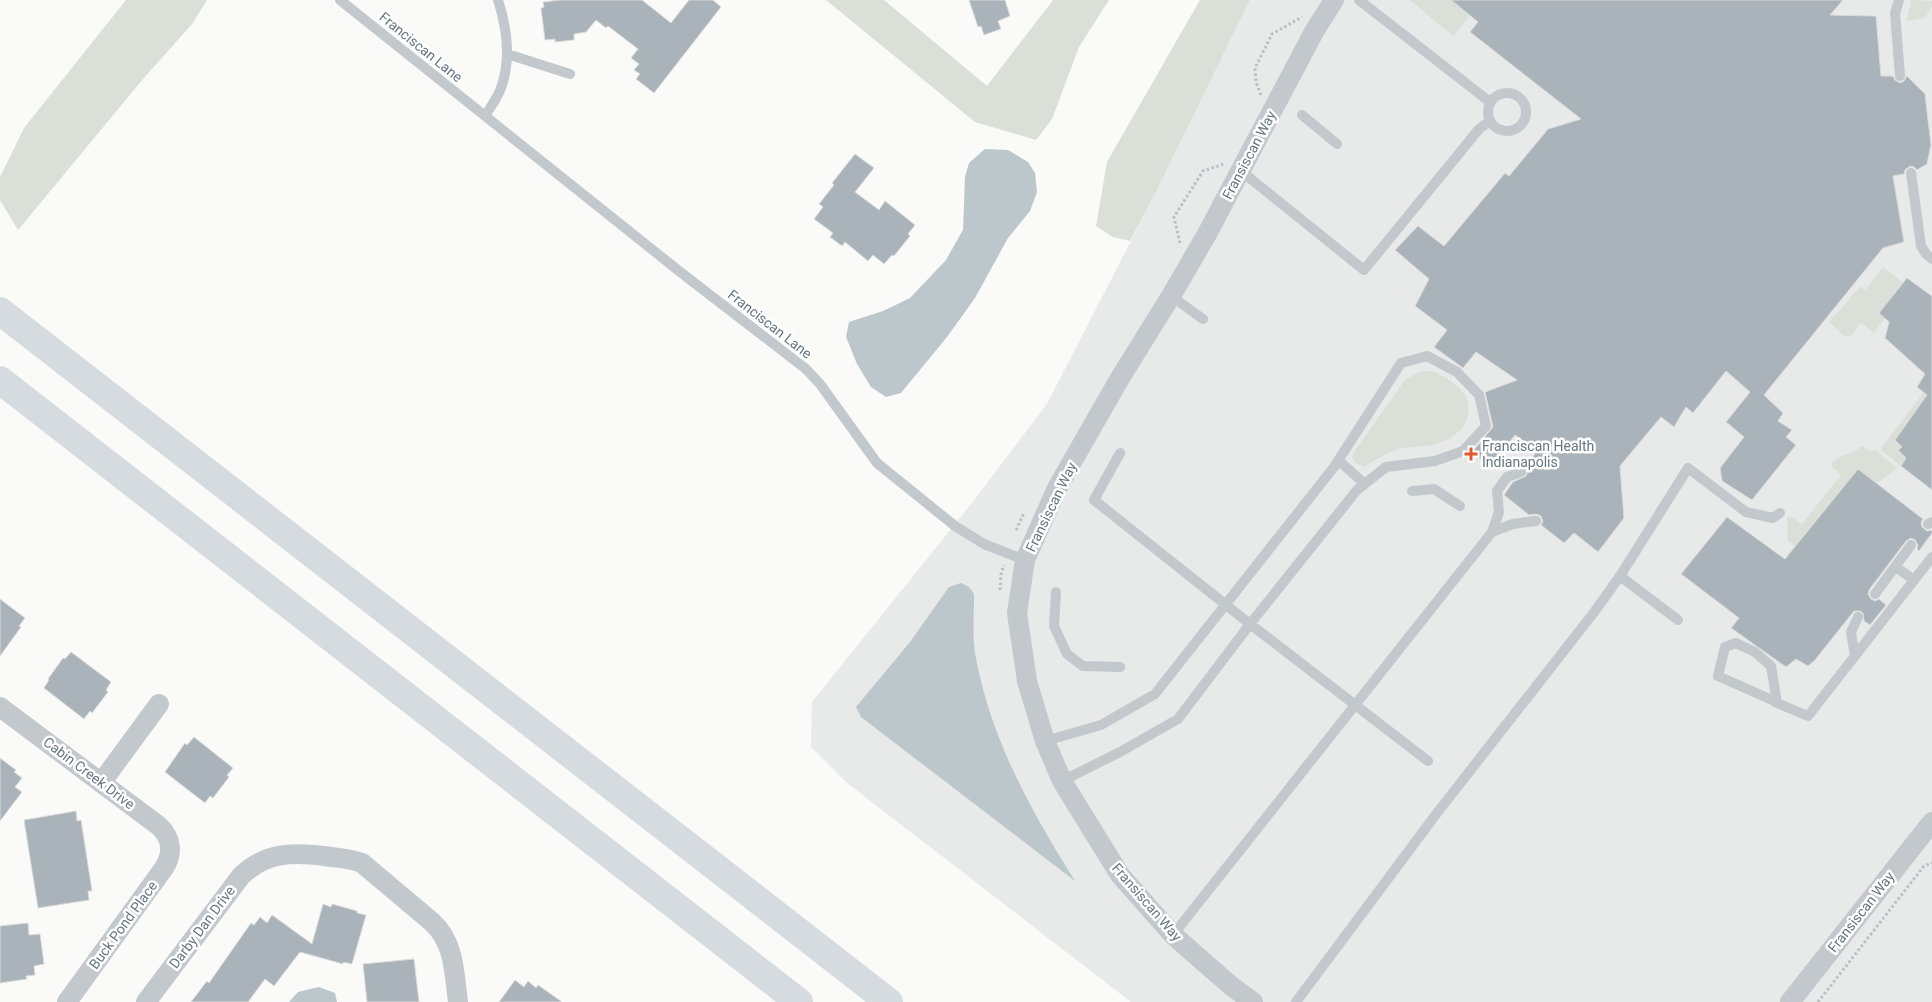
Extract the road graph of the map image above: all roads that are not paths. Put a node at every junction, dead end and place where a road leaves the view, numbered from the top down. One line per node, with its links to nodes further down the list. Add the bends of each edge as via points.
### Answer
1 (340, 0): 11 (lane, Franciscan Lane)
2 (498, 0): 6 (lane)
3 (1334, 0): 14 (street, Fransiscan Way)
4 (1359, 0): 9 (lane)
5 (1899, 0): 8 (lane, via 1895,13)
6 (507, 54): 7 (lane); 11 (lane, via 502,87)
7 (570, 74)
8 (1900, 76)
9 (1490, 102): 12 (lane); 12 (lane, via 1500,94 1513,93 1523,101 1527,113 1522,125 1512,132 1499,130)
10 (1302, 115): 13 (lane)
11 (485, 116): 32 (lane, Franciscan Lane, via 806,369 877,462 954,526 984,544)
12 (1490, 121): 14 (lane, via 1479,129 1364,270)
13 (1337, 144)
14 (1241, 171): 17 (street, Fransiscan Way)
15 (1912, 173): 16 (lane, via 1921,246)
16 (1932, 259)
17 (1171, 296): 19 (lane); 32 (street, Fransiscan Way, via 1057,488)
18 (0, 311): 59 (highway)
19 (1203, 319)
20 (0, 380): 58 (highway)
21 (1120, 453): 38 (lane, via 1094,500)
22 (1338, 460): 24 (lane); 24 (lane, via 1401,363 1427,356 1457,372 1479,395 1486,426 1463,451 1435,461 1386,467); 38 (lane)
23 (1521, 472): 29 (lane, via 1507,477 1497,491 1499,512)
24 (1365, 484): 41 (lane)
25 (1412, 491): 26 (lane, via 1434,489)
26 (1460, 506)
27 (1780, 513): 34 (lane, via 1773,518 1746,512 1688,468)
28 (1536, 521): 29 (lane, via 1513,524)
29 (1492, 532): 46 (lane)
30 (1911, 545): 33 (lane)
31 (1932, 557): 35 (lane)
32 (1025, 560): 48 (street, Fransiscan Way, via 1017,613 1027,681)
33 (1896, 567): 35 (lane); 37 (lane)
34 (1620, 576): 40 (lane); 61 (lane)
35 (1914, 580): 42 (lane)
36 (1056, 592): 43 (lane, via 1054,626 1067,654 1083,666)
37 (1875, 594)
38 (1225, 604): 41 (lane); 48 (lane, via 1154,694 1101,725)
39 (1858, 617): 42 (lane, via 1851,632)
40 (1678, 620)
41 (1250, 624): 46 (lane); 50 (lane, via 1178,719)
42 (1855, 656): 44 (lane, via 1808,716)
43 (1120, 667)
44 (1777, 702): 44 (lane, via 1718,676 1725,647 1736,643 1755,652 1772,666)
45 (159, 704): 51 (street)
46 (1356, 705): 49 (lane); 54 (lane)
47 (0, 707): 51 (street, Cabin Creek Drive)
48 (1045, 741): 50 (street, Fransiscan Way)
49 (1428, 761)
50 (1062, 781): 54 (street, Fransiscan Way, via 1120,875)
51 (101, 783): 53 (street, Cabin Creek Drive, via 159,826)
52 (1932, 822): 62 (street, Fransiscan Way)
53 (170, 845): 55 (street, Buck Pond Place, via 169,861)
54 (1173, 935): 60 (street, Fransiscan Way)
55 (67, 1002)
56 (146, 1002): 57 (street, Darby Dan Drive, via 241,876 266,859 294,853 348,859 362,864 436,926 446,940 452,960)
57 (458, 1002)
58 (799, 1002)
59 (889, 1002)
60 (1253, 1002)
61 (1296, 1002)
62 (1790, 1002)

